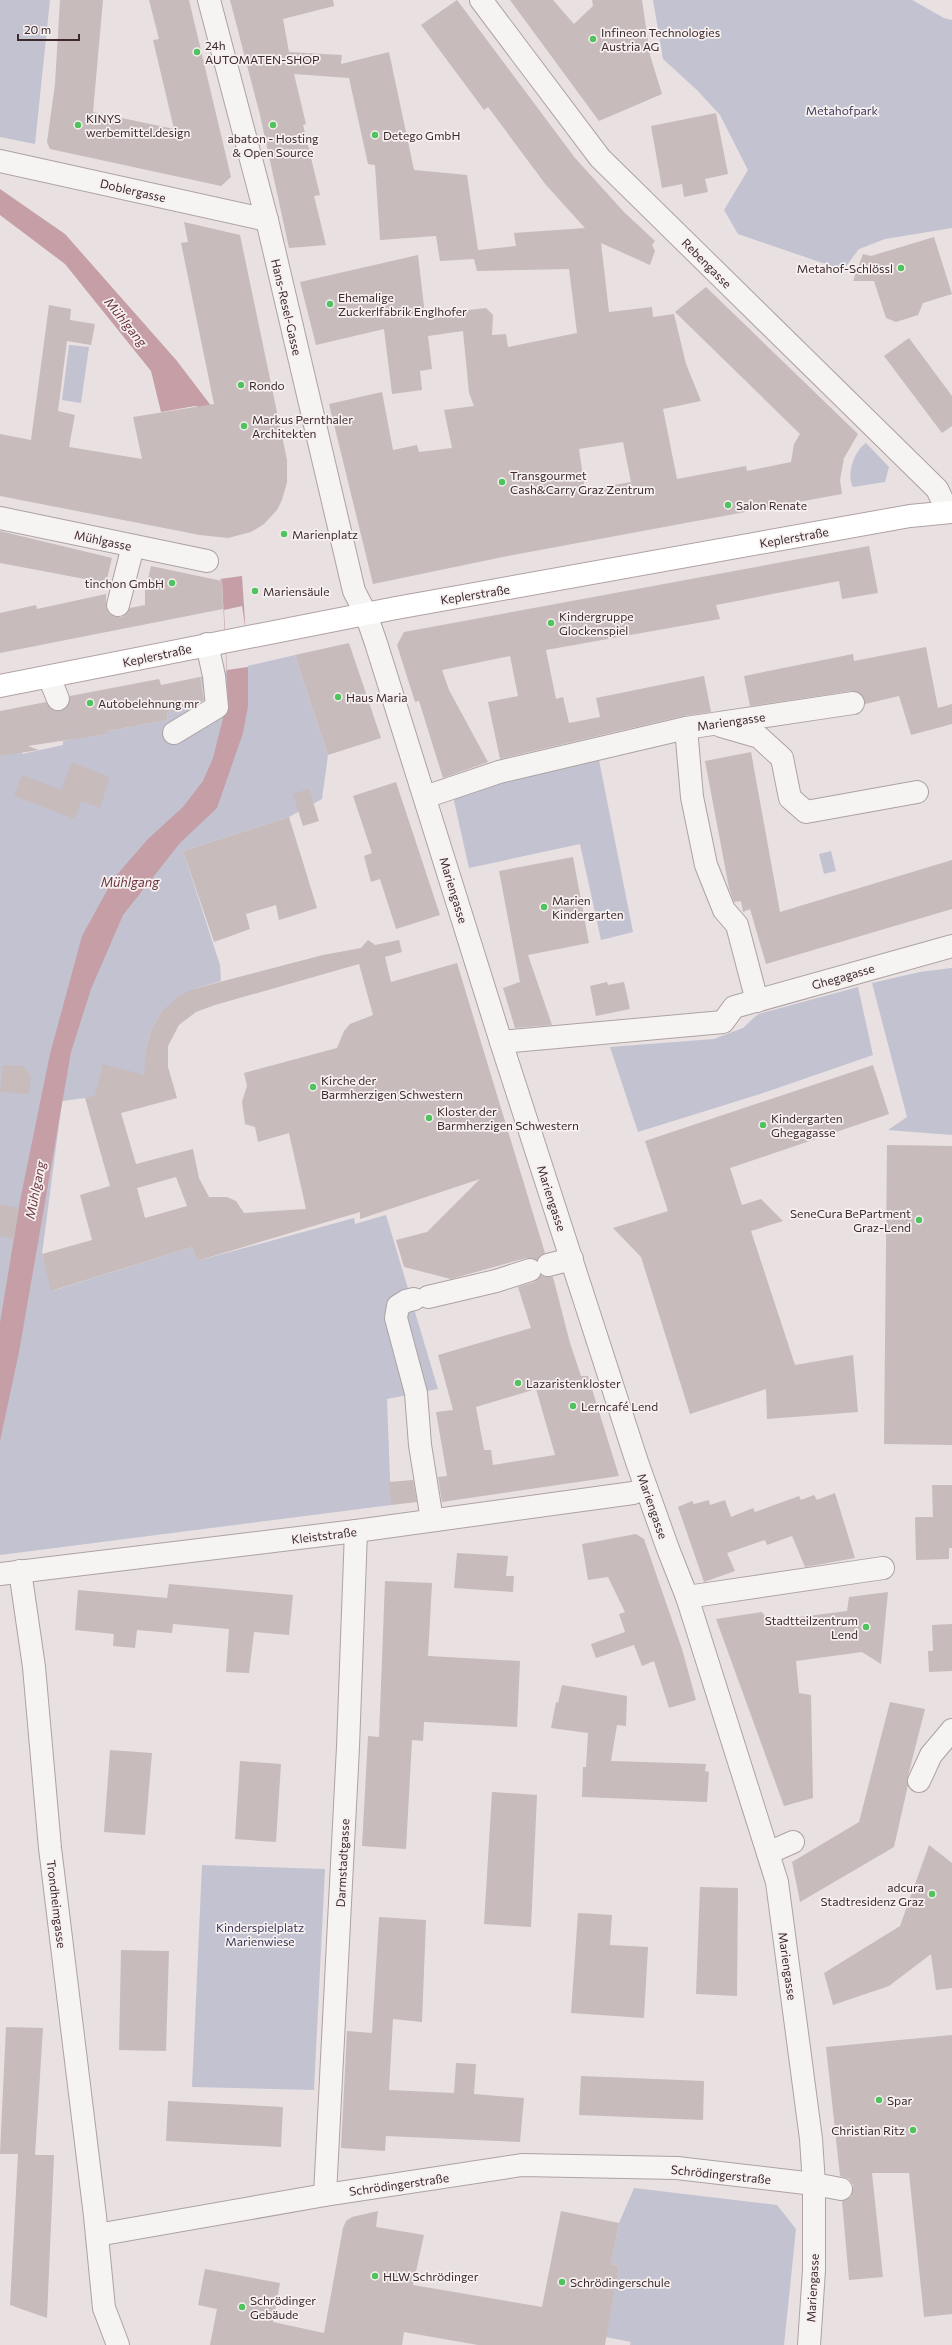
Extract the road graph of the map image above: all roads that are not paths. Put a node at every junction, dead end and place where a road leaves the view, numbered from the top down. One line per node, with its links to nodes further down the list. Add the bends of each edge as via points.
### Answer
1 (209, 0): 4 (street, Hans-Resel-Gasse)
2 (480, 0): 5 (street, Rebengasse, via 600,158 937,489)
3 (0, 161): 4 (street, Doblergasse)
4 (267, 220): 10 (street, Hans-Resel-Gasse, via 354,591)
5 (950, 512): 10 (main road, Keplerstraße, via 910,516)
6 (0, 518): 7 (street, Mühlgasse)
7 (133, 546): 8 (street, Mühlgasse); 9 (street)
8 (207, 561)
9 (118, 605)
10 (366, 614): 11 (main road, Keplerstraße); 20 (street, Mariengasse)
11 (216, 643): 12 (main road, Keplerstraße); 18 (street, via 214,676 217,706)
12 (49, 677): 13 (main road, Keplerstraße); 14 (street)
13 (0, 686)
14 (58, 699)
15 (853, 703): 16 (street, Mariengasse)
16 (713, 722): 17 (street, Mariengasse); 19 (street, via 759,737 782,758 790,798 806,812)
17 (686, 728): 20 (street, Mariengasse, via 499,772); 22 (street, via 692,797 706,865 724,910 737,924)
18 (174, 733)
19 (917, 792)
20 (425, 797): 23 (street, Mariengasse)
21 (952, 946): 22 (street, Ghegagasse)
22 (758, 1001): 23 (street, Ghegagasse, via 734,1007 723,1022)
23 (501, 1042): 24 (street, Mariengasse)
24 (572, 1258): 25 (street, Mariengasse); 26 (street, via 496,1281 406,1301 398,1306 396,1318 416,1393 420,1445)
25 (646, 1488): 26 (street, Kleiststraße, via 633,1493); 30 (street, Mariengasse)
26 (432, 1520): 27 (street, Kleiststraße)
27 (356, 1531): 29 (street, Kleiststraße); 37 (street, Darmstadtgasse, via 348,1747)
28 (883, 1568): 30 (street)
29 (10, 1573): 38 (street, Trondheimgasse, via 34,1667 50,1848)
30 (687, 1597): 34 (street, Mariengasse)
31 (952, 1730): 32 (street, via 931,1755)
32 (919, 1781)
33 (793, 1842): 34 (street)
34 (768, 1853): 35 (street, Mariengasse, via 777,1882 811,2139)
35 (814, 2184): 36 (street, Schrödingerstraße); 37 (street, Schrödingerstraße, via 677,2168 522,2165); 39 (street, Mariengasse)
36 (841, 2189)
37 (325, 2195): 38 (street, Schrödingerstraße)
38 (97, 2235): 40 (street, via 104,2308)
39 (813, 2341)
40 (118, 2345)

